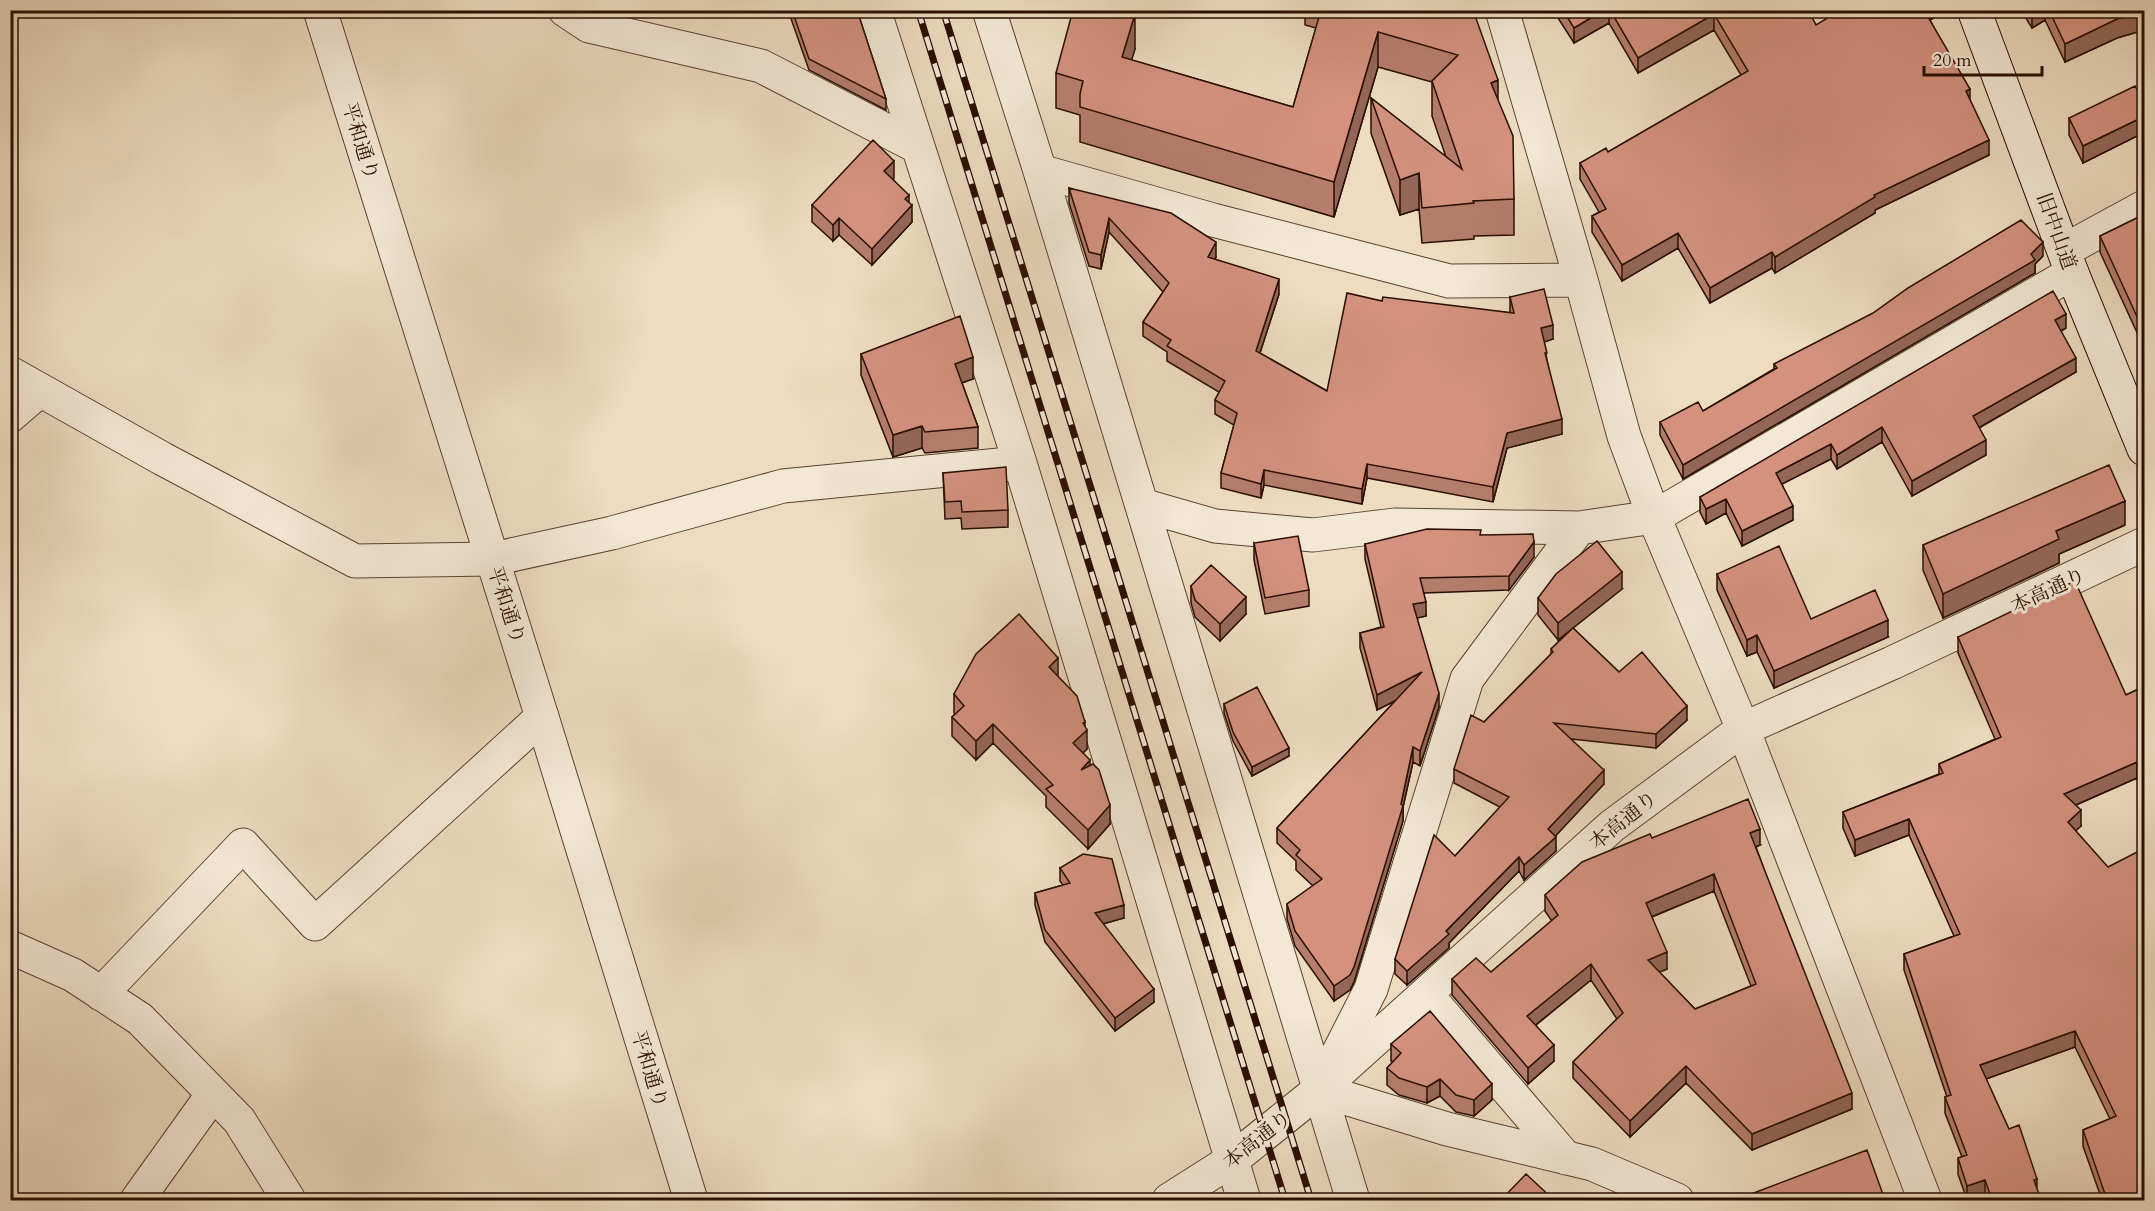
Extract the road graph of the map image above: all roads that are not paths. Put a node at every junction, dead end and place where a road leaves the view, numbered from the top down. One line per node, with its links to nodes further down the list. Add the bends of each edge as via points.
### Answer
1 (320, 10): 21 (street, 平和通り)
2 (565, 10): 7 (street, via 589,26 761,66)
3 (874, 10): 7 (street)
4 (989, 10): 8 (street)
5 (1502, 10): 11 (street)
6 (1974, 10): 10 (street, 旧中山道)
7 (918, 147): 16 (street)
8 (1040, 171): 11 (street, via 1449,281); 17 (street)
9 (2145, 207): 10 (street)
10 (2069, 262): 15 (street, 旧中山道); 18 (street)
11 (1581, 280): 18 (street, via 1624,436)
12 (10, 373): 13 (street)
13 (40, 390): 14 (street); 21 (street, via 355,561)
14 (10, 416)
15 (2145, 449)
16 (1020, 463): 21 (street, via 783,486 612,533); 30 (street)
17 (1142, 505): 19 (street, via 1215,526 1313,535 1395,525); 27 (street)
18 (1654, 518): 19 (street); 23 (street)
19 (1579, 528): 27 (street, via 1467,679 1371,989)
20 (2145, 544): 23 (street, 本高通り)
21 (493, 560): 22 (street, 平和通り)
22 (543, 717): 25 (street, via 315,924 243,845); 33 (street, 平和通り)
23 (1743, 729): 26 (street, 本高通り, via 1612,826); 38 (street)
24 (10, 947): 25 (street, via 73,975)
25 (101, 994): 28 (street, via 140,1019)
26 (1426, 994): 27 (street, 本高通り); 29 (street)
27 (1319, 1090): 29 (street, via 1447,1129); 30 (street, 本高通り); 36 (street)
28 (213, 1094): 31 (street); 32 (street, via 239,1120)
29 (1566, 1158): 37 (street, via 1592,1164)
30 (1232, 1160): 34 (street, 本高通り); 35 (street)
31 (137, 1200)
32 (290, 1200)
33 (691, 1200)
34 (1169, 1200)
35 (1244, 1200)
36 (1353, 1200)
37 (1677, 1200)
38 (1925, 1200)

